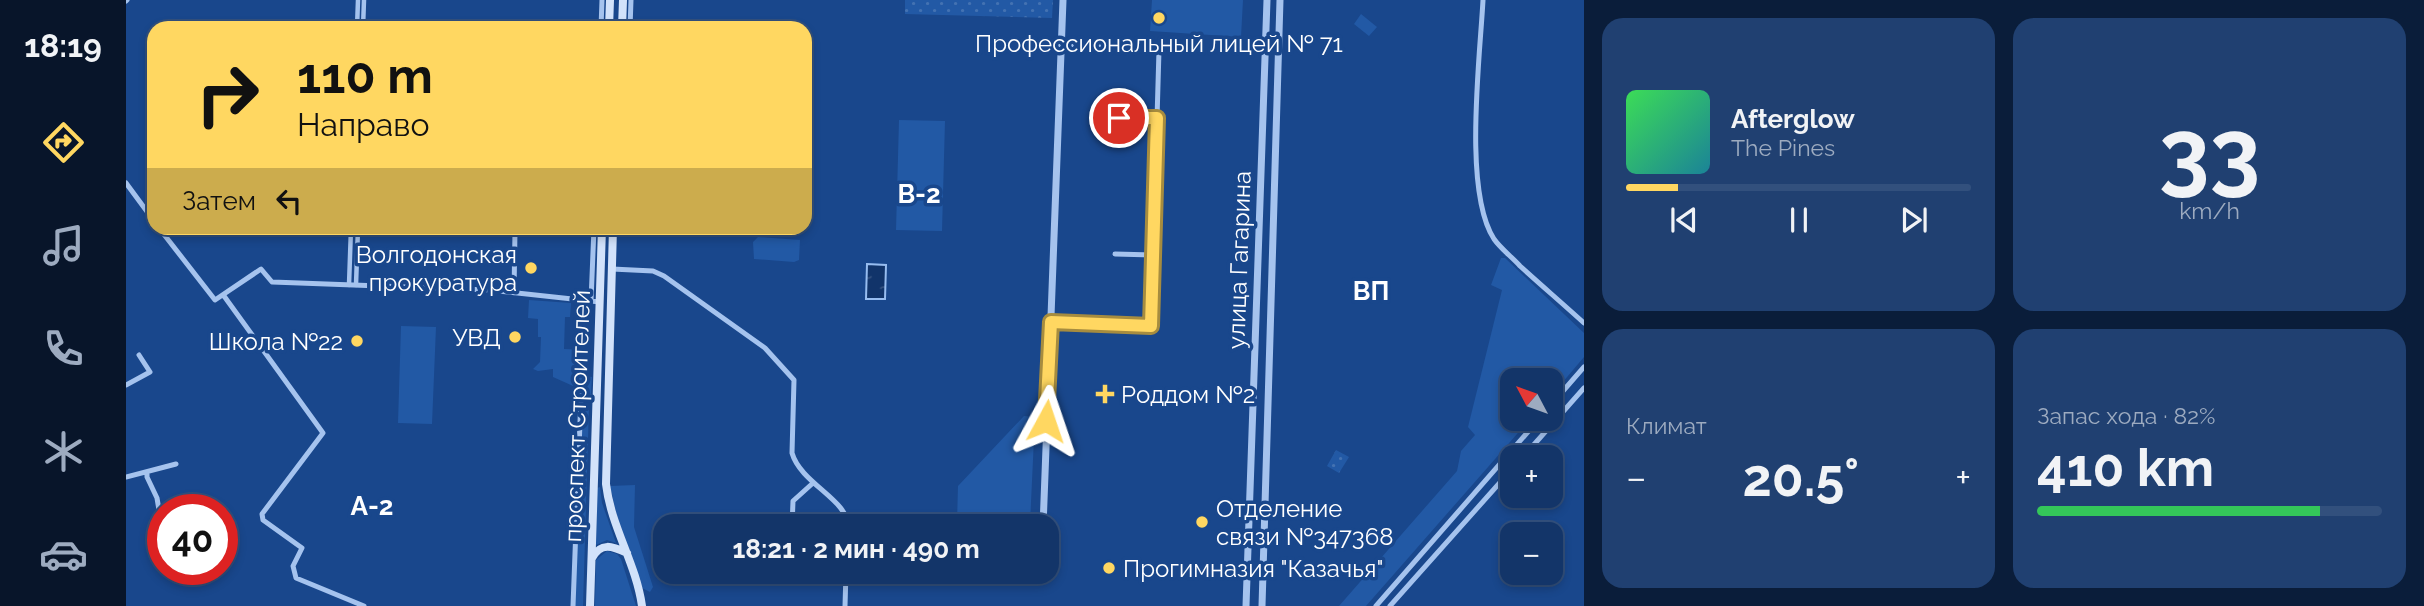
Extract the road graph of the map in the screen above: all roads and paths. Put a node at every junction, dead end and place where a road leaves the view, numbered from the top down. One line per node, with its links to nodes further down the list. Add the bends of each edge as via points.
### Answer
1 (358, 0): 11 (street)
2 (364, 0): 12 (street)
3 (602, 0): 13 (street)
4 (610, 0): 14 (main road)
5 (623, 0): 15 (main road)
6 (631, 0): 16 (street)
7 (1063, 0): 17 (street)
8 (1267, 0): 63 (street, улица Гагарина)
9 (1280, 0): 64 (street, улица Гагарина)
10 (1483, 0): 37 (street, via 1476,132 1482,209 1494,238)
11 (357, 21)
12 (363, 21)
13 (601, 21)
14 (609, 21)
15 (622, 21)
16 (630, 21)
17 (1062, 45): 19 (street, via 1158,50); 36 (street)
18 (1119, 118): 19 (street)
19 (1157, 118): 30 (street)
20 (126, 183): 21 (street)
21 (147, 212)
22 (164, 235): 34 (street, via 215,300)
23 (351, 235): 32 (street)
24 (357, 235): 32 (street)
25 (515, 235): 33 (street)
26 (594, 235): 35 (street)
27 (601, 235): 35 (main road, проспект Строителей)
28 (613, 235): 31 (main road, проспект Строителей)
29 (1115, 254): 30 (street)
30 (1153, 255): 36 (street, via 1151,326)
31 (612, 269): 50 (street, via 664,276 774,356 794,380 792,453 795,464); 55 (main road, проспект Строителей, via 606,484 612,516)
32 (353, 285): 33 (street); 34 (street, via 272,282 261,269)
33 (514, 293): 35 (street)
34 (224, 296): 58 (street, via 323,433 262,514 263,520 302,548 293,566 296,578)
35 (596, 301): 43 (main road, проспект Строителей)
36 (1051, 322): 54 (street)
37 (1584, 323)
38 (139, 355): 40 (street, via 150,372)
39 (1584, 367): 42 (street)
40 (126, 385)
41 (1584, 388): 45 (street)
42 (1563, 391)
43 (597, 398): 56 (main road, проспект Строителей); 59 (street, via 581,396)
44 (1529, 431): 65 (street)
45 (1534, 445)
46 (176, 464): 47 (street)
47 (147, 472): 48 (street); 51 (street)
48 (126, 477)
49 (1500, 482): 66 (street)
50 (813, 483): 52 (street, via 793,501); 53 (street)
51 (155, 494)
52 (792, 514)
53 (845, 514)
54 (1044, 514)
55 (627, 553): 56 (main road, via 606,546 597,549); 61 (main road, проспект Строителей)
56 (591, 559): 60 (main road, проспект Строителей)
57 (846, 584): 62 (street)
58 (363, 606)
59 (573, 606)
60 (590, 606)
61 (642, 606)
62 (845, 606)
63 (1246, 606)
64 (1262, 606)
65 (1376, 606)
66 (1390, 606)

